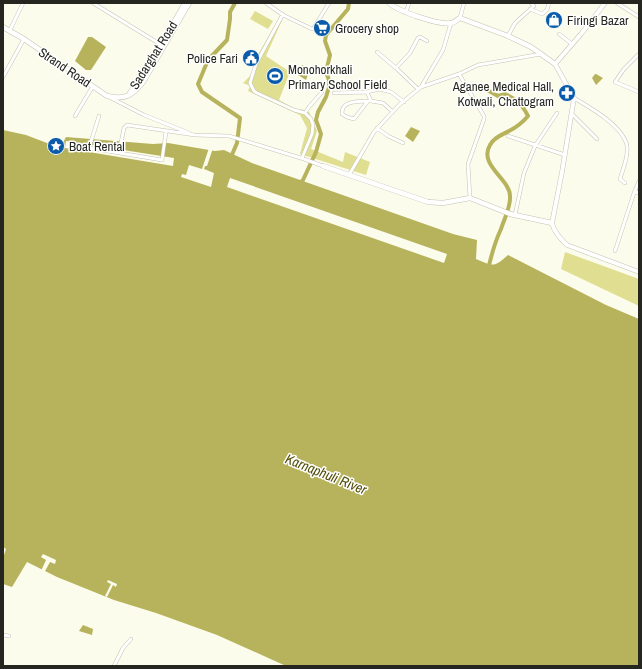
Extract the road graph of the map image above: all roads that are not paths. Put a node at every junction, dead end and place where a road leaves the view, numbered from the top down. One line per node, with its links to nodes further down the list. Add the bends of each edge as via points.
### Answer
1 (24, 3): 21 (street)
2 (93, 3): 27 (street)
3 (185, 3): 27 (main road, Sadarghat Road)
4 (189, 3): 27 (main road, Sadarghat Road)
5 (266, 3): 16 (street)
6 (329, 3): 16 (street, via 312,29)
7 (389, 3): 15 (main road)
8 (409, 3): 15 (street)
9 (464, 3): 18 (street)
10 (531, 3): 14 (street, via 534,5)
11 (548, 3): 14 (street, via 547,10 542,14)
12 (605, 3): 26 (street)
13 (617, 3): 17 (street)
14 (530, 9): 23 (street, via 515,22)
15 (406, 12): 19 (main road)
16 (283, 14): 46 (street, via 256,64 250,83 256,93)
17 (639, 17)
18 (460, 18): 19 (main road); 23 (main road)
19 (451, 23): 36 (street, via 443,50)
20 (3, 27): 21 (main road, Strand Road)
21 (10, 30): 24 (main road, Strand Road)
22 (559, 34): 26 (street)
23 (508, 36): 29 (main road)
24 (24, 39): 34 (street); 35 (main road, Strand Road)
25 (427, 41): 32 (street, via 418,38 410,53)
26 (572, 44): 31 (street)
27 (162, 45): 41 (main road, Sadarghat Road, via 137,90 118,98)
28 (377, 52): 32 (street)
29 (541, 54): 31 (main road); 33 (street, via 478,65)
30 (639, 54): 39 (street, via 624,69 616,82)
31 (555, 64): 42 (street)
32 (396, 68): 36 (street)
33 (460, 74): 36 (street); 67 (street, via 484,116 468,164)
34 (3, 77)
35 (93, 86): 41 (main road, Strand Road); 49 (street)
36 (420, 88): 44 (street)
37 (322, 92): 46 (street)
38 (368, 92): 40 (street); 43 (street); 44 (street, via 379,89 391,92)
39 (639, 92)
40 (334, 93)
41 (108, 96): 53 (street, via 144,115)
42 (574, 98): 48 (street); 64 (street, via 617,129 627,143 626,160 620,179)
43 (370, 101): 43 (street, via 348,103 342,114 354,119); 45 (street, via 383,103)
44 (404, 102): 45 (street)
45 (392, 112): 51 (street)
46 (305, 113): 60 (street, via 313,125)
47 (557, 113): 57 (street)
48 (572, 114): 55 (street); 59 (street)
49 (75, 116)
50 (99, 116): 58 (street, via 89,148)
51 (377, 128): 56 (street); 62 (street)
52 (166, 132): 53 (street); 58 (street, via 127,125 124,128); 58 (street, via 162,160)
53 (195, 135): 60 (street, via 229,136)
54 (508, 136): 57 (street)
55 (597, 139)
56 (402, 143)
57 (535, 146): 59 (street); 68 (street, via 524,173)
58 (119, 153)
59 (565, 155): 69 (street)
60 (303, 158): 61 (street)
61 (323, 166): 62 (main road)
62 (349, 175): 67 (main road, via 428,202 443,203)
63 (639, 181): 66 (street)
64 (626, 183)
65 (639, 192): 66 (street)
66 (634, 193): 70 (street)
67 (470, 198): 68 (main road)
68 (513, 215): 69 (main road)
69 (552, 222): 71 (street, via 553,228 567,245)
70 (615, 251)
71 (639, 272)
72 (3, 635): 73 (street)
73 (9, 636)
74 (131, 640): 75 (street, via 123,648)
75 (114, 666)

